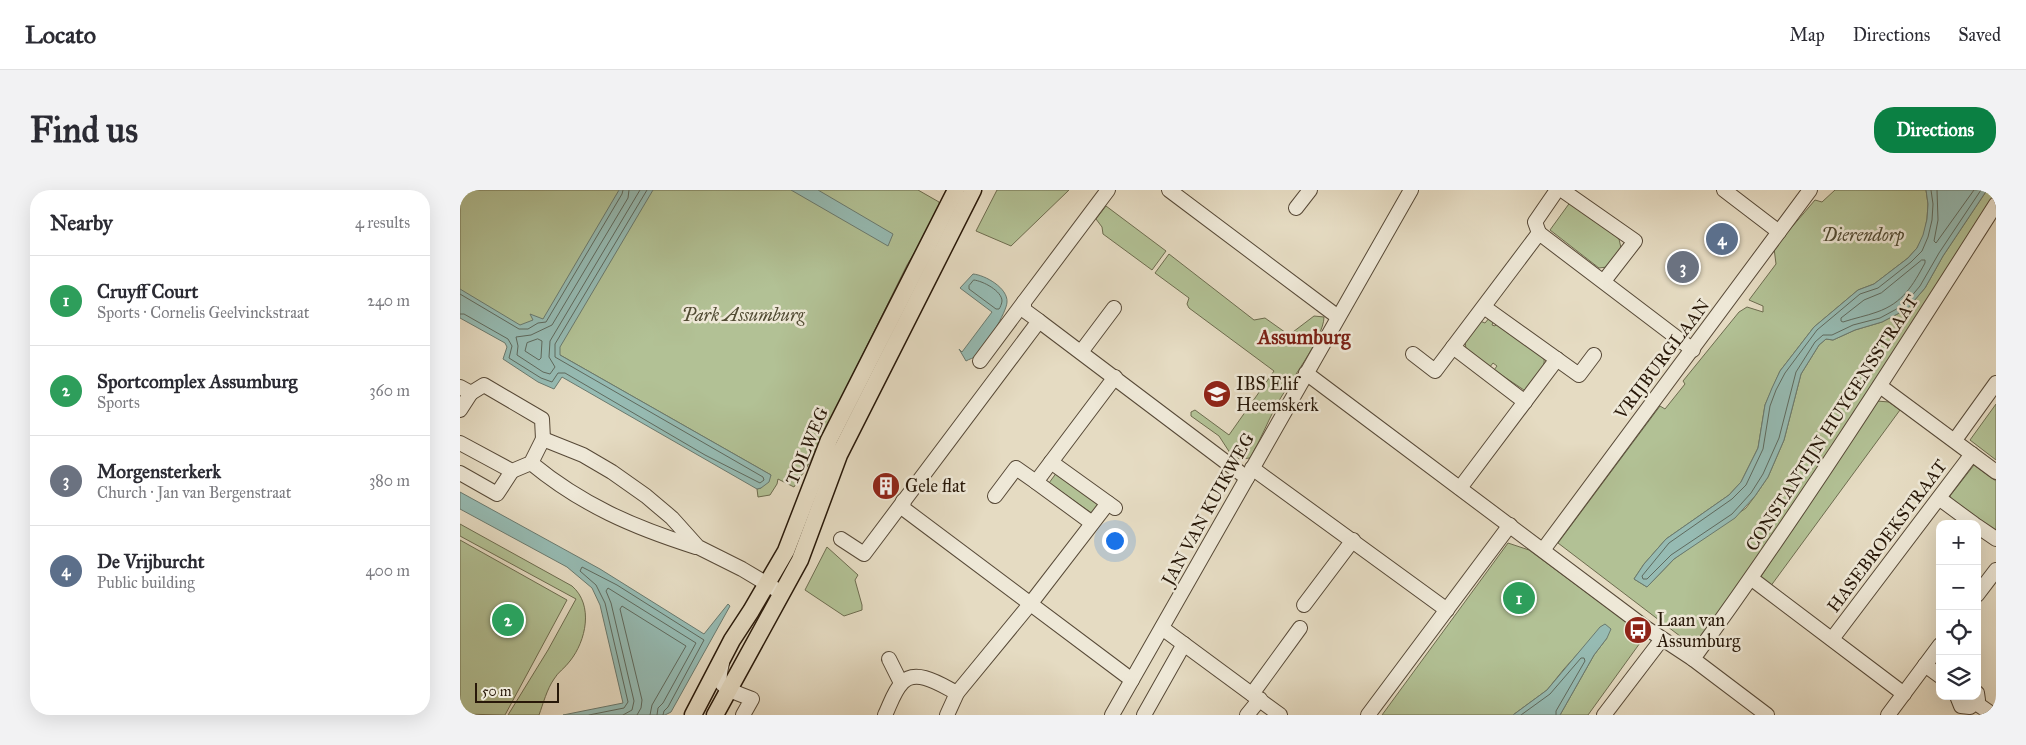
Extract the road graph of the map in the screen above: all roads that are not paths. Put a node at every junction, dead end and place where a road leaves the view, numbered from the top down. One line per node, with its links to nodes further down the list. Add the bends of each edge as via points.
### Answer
1 (956, 190): 61 (main road, TOLWEG, via 829,440 789,544)
2 (973, 190): 63 (main road, TOLWEG, via 839,455 803,552)
3 (1108, 190): 16 (street)
4 (1169, 190): 19 (street)
5 (1310, 190): 12 (street)
6 (1411, 190): 19 (street, JAN VAN KUIKWEG)
7 (1557, 190): 14 (street, via 1535,222)
8 (1562, 190): 15 (street, via 1635,241)
9 (1724, 190): 13 (street)
10 (1810, 190): 13 (street, VRIJBURGLAAN)
11 (1996, 204): 31 (street, CONSTANTIJN HUYGENSSTRAAT)
12 (1296, 208)
13 (1779, 232): 22 (street, VRIJBURGLAAN)
14 (1539, 233): 15 (street); 17 (street)
15 (1604, 281): 22 (street)
16 (1024, 302): 20 (street, via 1024,310); 27 (street)
17 (1484, 307): 21 (street); 26 (street)
18 (1114, 308): 23 (street)
19 (1338, 317): 28 (street, JAN VAN KUIKWEG)
20 (1039, 321): 23 (street); 49 (street)
21 (1454, 347): 24 (street, via 1435,371); 33 (street)
22 (1692, 350): 58 (street, VRIJBURGLAAN)
23 (1081, 352): 29 (street)
24 (1413, 354)
25 (1594, 355): 26 (street, via 1579,375)
26 (1557, 359): 33 (street)
27 (980, 361)
28 (1306, 373): 44 (street, JAN VAN KUIKWEG); 46 (street)
29 (1115, 377): 39 (street); 44 (street)
30 (1996, 383): 36 (street)
31 (1880, 386): 36 (street); 60 (street, CONSTANTIJN HUYGENSSTRAAT)
32 (465, 390): 34 (street); 35 (street, via 484,385 542,419)
33 (1525, 402): 46 (street)
34 (460, 410)
35 (543, 439): 40 (street); 57 (street, via 612,472 672,518)
36 (1955, 440): 38 (street)
37 (460, 443): 41 (street)
38 (1972, 454): 42 (street); 48 (street, HASEBROEKSTRAAT)
39 (1051, 462): 45 (street); 51 (street, via 1112,505)
40 (530, 463): 41 (street); 57 (street, via 584,501 624,521)
41 (512, 471): 43 (street, via 497,494)
42 (1996, 472)
43 (460, 473)
44 (1250, 473): 56 (street); 67 (street, JAN VAN KUIKWEG)
45 (1036, 482): 47 (street, via 1016,468); 51 (street)
46 (1460, 488): 52 (street)
47 (995, 496)
48 (1940, 498): 50 (street); 70 (street, HASEBROEKSTRAAT)
49 (903, 501): 54 (street, via 864,554); 64 (street, via 904,509)
50 (1969, 520)
51 (1092, 523): 64 (street)
52 (1510, 525): 58 (street); 66 (street)
53 (1981, 528): 55 (street)
54 (841, 539)
55 (1996, 539)
56 (1353, 540): 65 (street); 66 (street)
57 (698, 547): 61 (street)
58 (1543, 550): 69 (street)
59 (1996, 570): 62 (street)
60 (1752, 579): 70 (street); 75 (street, CONSTANTIJN HUYGENSSTRAAT)
61 (767, 584): 63 (street); 73 (main road, TOLWEG)
62 (1981, 590)
63 (782, 593): 80 (main road, TOLWEG)
64 (1032, 603): 78 (street); 81 (street)
65 (1304, 605)
66 (1447, 610): 97 (street)
67 (1162, 628): 71 (street); 78 (street, JAN VAN KUIKWEG)
68 (1300, 628): 86 (street)
69 (1662, 639): 75 (street); 87 (street)
70 (1832, 639): 82 (street)
71 (1184, 644): 86 (street); 94 (street)
72 (1936, 650): 76 (street)
73 (723, 655): 80 (street, via 720,680); 88 (main road, TOLWEG)
74 (889, 659): 79 (street)
75 (1693, 659): 98 (street)
76 (1925, 665): 77 (street); 82 (street)
77 (1936, 673)
78 (1132, 680): 93 (street, JAN VAN KUIKWEG)
79 (901, 683): 81 (street, via 908,679 927,678); 91 (street)
80 (729, 688): 89 (main road, TOLWEG); 90 (street, via 752,699)
81 (957, 693): 92 (street)
82 (1904, 694): 99 (street)
83 (1958, 700): 84 (street, via 1970,708)
84 (1976, 700)
85 (1979, 700): 100 (street)
86 (1259, 703): 95 (street); 96 (street)
87 (1605, 714)
88 (693, 715)
89 (715, 715)
90 (744, 715)
91 (885, 715)
92 (946, 715)
93 (1112, 715)
94 (1144, 715)
95 (1247, 715)
96 (1280, 715)
97 (1368, 715)
98 (1767, 715)
99 (1888, 715)
100 (1993, 715)

